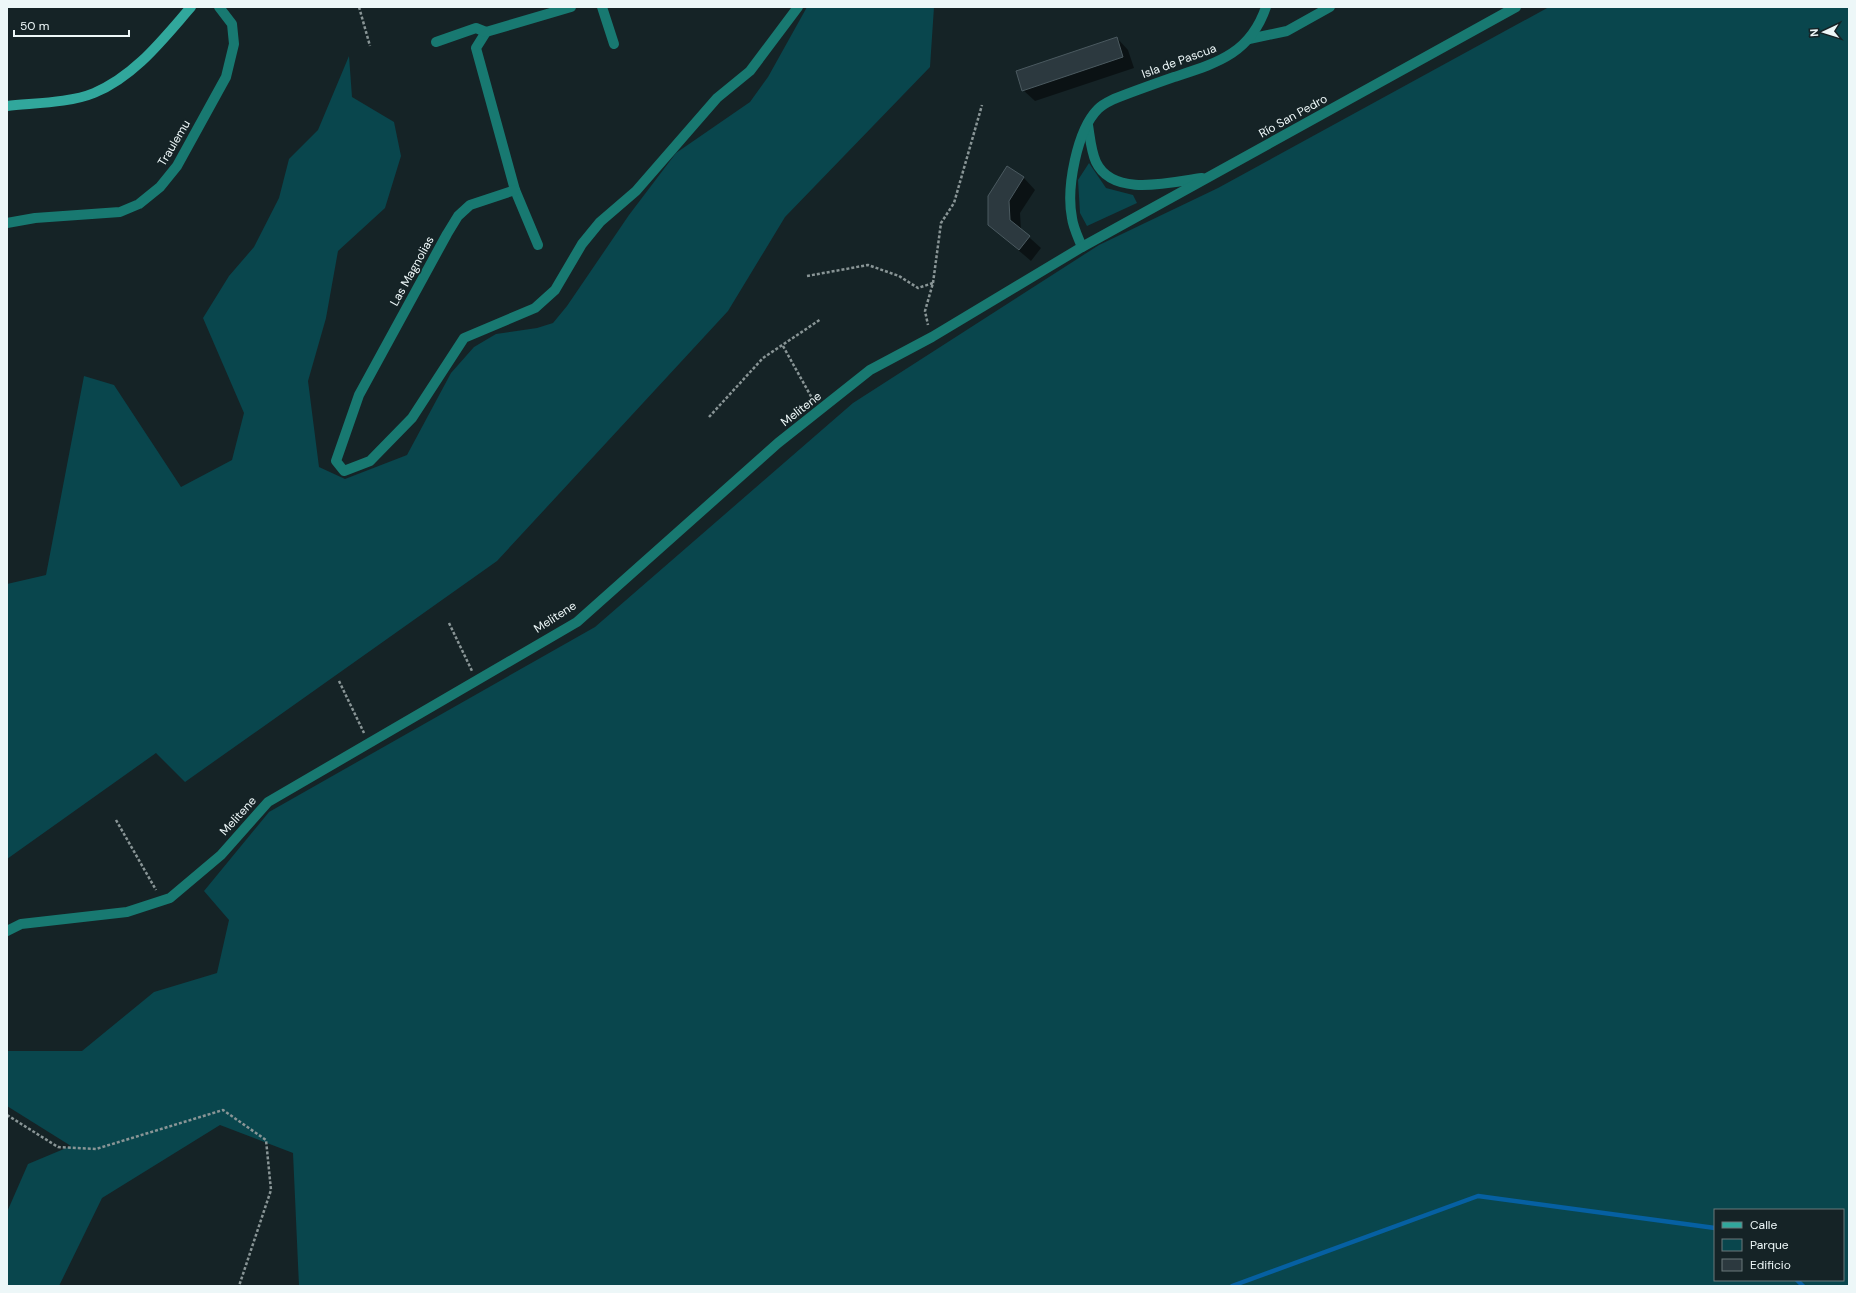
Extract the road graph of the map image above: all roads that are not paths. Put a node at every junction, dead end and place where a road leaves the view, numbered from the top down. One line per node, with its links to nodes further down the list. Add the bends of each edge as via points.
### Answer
1 (191, 7): 13 (street, via 146,57 116,82 93,94)
2 (219, 7): 17 (street, Traulemu, via 232,24 234,44 226,77 178,166 160,187 139,204 120,212 35,218)
3 (571, 7): 9 (street)
4 (602, 7): 12 (street)
5 (798, 7): 16 (street, Las Magnolias, via 750,71 717,98 636,191 600,222 582,244 555,290 535,308 464,338 412,418 370,461 344,471 336,461 359,394 458,216 470,205)
6 (1266, 7): 10 (street, Isla de Pascua, via 1260,23)
7 (1330, 7): 10 (street, via 1287,31)
8 (1516, 7): 15 (street, Río San Pedro)
9 (486, 32): 11 (street, via 476,28); 16 (street, via 476,48)
10 (1249, 39): 14 (street, Isla de Pascua, via 1222,60 1106,103 1092,116)
11 (436, 42)
12 (614, 44)
13 (7, 106)
14 (1088, 126): 15 (street, via 1096,162 1108,177 1122,183 1143,185); 19 (street, Isla de Pascua, via 1078,146 1069,191 1072,218)
15 (1207, 178): 19 (street, Río San Pedro)
16 (515, 190): 18 (street)
17 (7, 223)
18 (538, 245)
19 (1082, 247): 20 (street, Melitene, via 932,337 870,370 778,443 577,622 268,802 221,854 170,898 127,912 21,924)
20 (7, 931)

